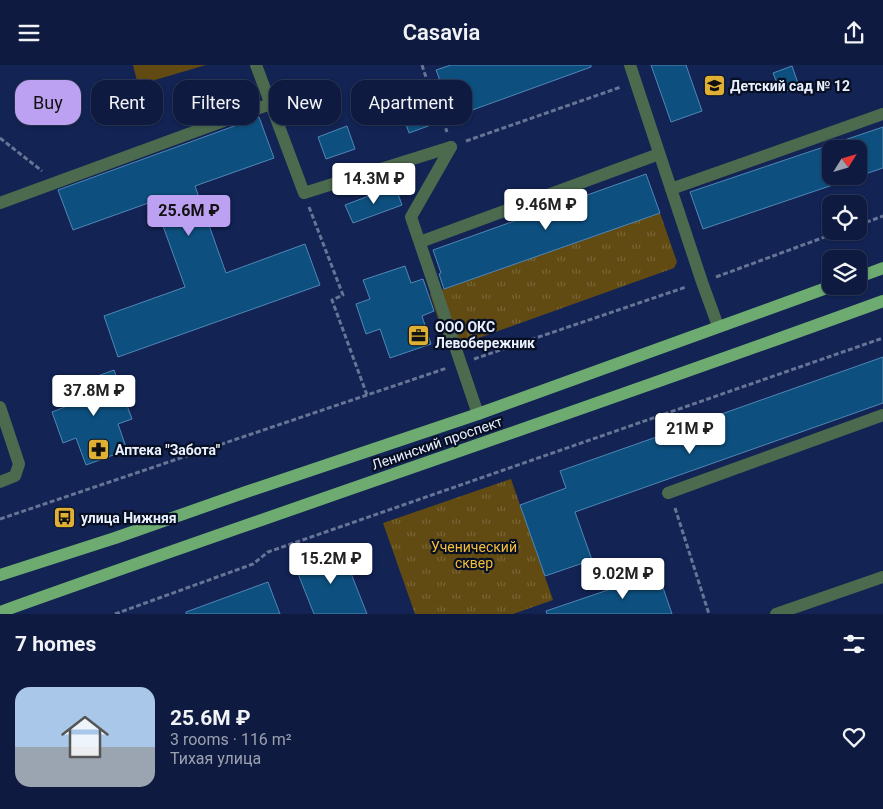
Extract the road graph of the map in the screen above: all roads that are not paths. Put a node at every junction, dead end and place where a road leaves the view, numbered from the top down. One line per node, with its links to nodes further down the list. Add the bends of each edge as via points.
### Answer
1 (256, 65): 3 (street)
2 (630, 65): 7 (street)
3 (269, 101)
4 (269, 104): 9 (street)
5 (883, 114): 8 (street)
6 (278, 125): 10 (street, via 304,193 451,147 412,217)
7 (659, 154): 8 (street); 10 (street)
8 (671, 189): 15 (street)
9 (0, 203)
10 (420, 242): 17 (street)
11 (883, 268): 12 (main road)
12 (867, 274)
13 (822, 290): 15 (main road, Ленинский проспект)
14 (883, 301): 23 (main road, Ленинский проспект)
15 (718, 327): 17 (main road, Ленинский проспект)
16 (0, 407): 19 (street, via 19,464 15,476)
17 (478, 414): 21 (main road, Ленинский проспект)
18 (883, 415): 20 (street)
19 (0, 482)
20 (668, 493)
21 (0, 575)
22 (883, 577): 24 (street)
23 (0, 612)
24 (776, 614)

